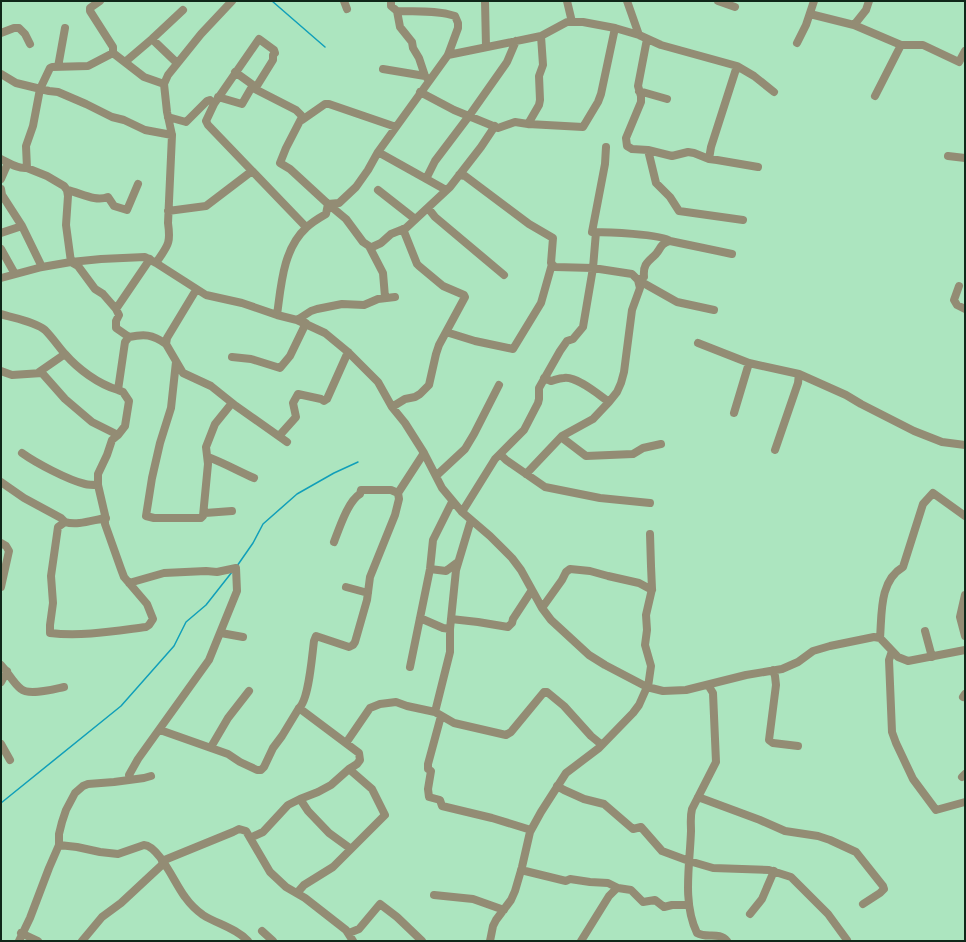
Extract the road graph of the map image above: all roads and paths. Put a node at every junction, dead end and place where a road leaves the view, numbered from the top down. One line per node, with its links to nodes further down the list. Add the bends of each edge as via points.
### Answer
1 (100, 1): 30 (street, via 93,5 90,11 113,47)
2 (232, 1): 34 (street)
3 (344, 1): 12 (street)
4 (391, 1): 14 (street, via 391,6)
5 (485, 1): 28 (street)
6 (567, 1): 16 (street)
7 (627, 1): 22 (street)
8 (718, 1): 11 (street)
9 (814, 1): 15 (street)
10 (869, 1): 17 (street, via 866,10)
11 (735, 7)
12 (346, 9)
13 (183, 10): 23 (street)
14 (396, 11): 32 (street, via 455,16 458,28); 41 (street, via 400,27 412,42)
15 (810, 14): 17 (street); 25 (street)
16 (572, 22): 19 (street); 21 (street)
17 (854, 25): 27 (street)
18 (65, 28): 37 (street)
19 (615, 28): 22 (street); 54 (street, via 601,94 586,124 583,127)
20 (1, 33): 26 (street, via 19,28 23,30)
21 (541, 36): 24 (street); 54 (street, via 543,65 539,76 540,100)
22 (643, 37): 36 (street, via 661,45); 45 (street)
23 (152, 39): 31 (street); 34 (street)
24 (516, 41): 28 (street); 51 (street, via 507,62)
25 (797, 43)
26 (30, 44)
27 (901, 45): 35 (street, via 923,45); 48 (street)
28 (486, 47): 32 (street)
29 (965, 51): 35 (street)
30 (113, 53): 31 (street); 33 (street); 37 (street, via 88,66)
31 (135, 53): 33 (street)
32 (448, 55): 41 (street)
33 (125, 62): 42 (street, via 144,77)
34 (177, 63): 42 (street)
35 (962, 64)
36 (737, 66): 47 (street); 63 (street)
37 (58, 67): 44 (street, via 50,68)
38 (383, 69): 41 (street)
39 (235, 72): 43 (street); 43 (street, via 260,39 274,50 273,60); 50 (street)
40 (1, 74): 44 (street, via 16,83)
41 (427, 78): 46 (street)
42 (164, 84): 52 (street)
43 (254, 87): 50 (street, via 242,104); 53 (street, via 302,114)
44 (40, 89): 57 (street, via 58,92 112,118 124,120 145,130); 66 (street, via 33,126 26,146)
45 (639, 91): 49 (street); 59 (street, via 640,102 626,144 632,149)
46 (420, 92): 51 (street); 56 (street)
47 (774, 92)
48 (875, 96)
49 (667, 99)
50 (216, 100): 52 (street, via 207,100 186,122); 67 (street, via 206,121 208,125)
51 (469, 116): 55 (street); 70 (street, via 435,161)
52 (168, 117): 57 (street)
53 (302, 120): 56 (street, via 328,104); 76 (street, via 280,163)
54 (528, 124): 55 (street, via 515,122 498,128)
55 (495, 126): 68 (street)
56 (396, 127): 60 (street)
57 (172, 135): 78 (street)
58 (606, 147): 84 (street, via 592,232)
59 (648, 150): 63 (street, via 672,156 688,152); 80 (street, via 656,183 670,197 678,211)
60 (378, 152): 70 (street); 76 (street, via 356,187 339,202)
61 (948, 156): 62 (street)
62 (965, 158)
63 (709, 159): 65 (street)
64 (5, 161): 66 (street); 69 (street)
65 (758, 167)
66 (27, 168): 73 (street, via 64,186)
67 (252, 171): 78 (street, via 206,206); 82 (street)
68 (459, 175): 75 (street); 92 (street, via 465,176 529,224 553,238)
69 (1, 179)
70 (426, 179): 75 (street)
71 (138, 184): 73 (street, via 127,210 114,206 108,197 98,200)
72 (1, 189): 81 (street, via 2,195)
73 (67, 190): 91 (street, via 66,225)
74 (378, 190): 79 (street)
75 (446, 190): 77 (street)
76 (328, 204): 82 (street, via 326,214); 87 (street, via 346,219)
77 (428, 208): 79 (street); 96 (street, via 435,217)
78 (168, 211): 90 (street, via 169,244)
79 (415, 219): 83 (street)
80 (743, 220)
81 (22, 226): 85 (street); 93 (street)
82 (306, 227): 107 (street, via 292,247 285,266)
83 (403, 229): 87 (street, via 390,234 381,243); 110 (street, via 417,264 443,286 465,297)
84 (596, 232): 86 (street, via 653,236); 94 (street)
85 (1, 233)
86 (670, 241): 89 (street); 98 (street, via 661,245 654,256 649,258 644,267 644,278)
87 (370, 248): 101 (street, via 383,273)
88 (1, 249): 95 (street)
89 (732, 254)
90 (153, 261): 91 (street, via 141,257); 100 (street); 103 (street)
91 (71, 262): 93 (street); 103 (street, via 78,266 95,289)
92 (552, 264): 94 (street, via 558,268); 110 (street, via 540,303 513,349)
93 (42, 267): 95 (street)
94 (593, 268): 98 (street, via 632,274); 122 (street, via 583,327 573,339 567,341)
95 (15, 274): 97 (street)
96 (504, 275)
97 (1, 278)
98 (638, 280): 105 (street, via 677,302); 125 (street, via 640,288 632,310 624,372 617,392)
99 (959, 286): 104 (street, via 954,300)
100 (196, 290): 107 (street); 113 (street, via 167,338)
101 (385, 297): 102 (street); 108 (street, via 364,305 342,304 311,310)
102 (395, 297)
103 (116, 309): 111 (street, via 119,315 116,328)
104 (965, 309)
105 (714, 310)
106 (1, 314): 115 (street, via 44,329)
107 (276, 315): 108 (street)
108 (297, 320): 109 (street)
109 (306, 323): 114 (street, via 325,333); 116 (street, via 290,356 280,368 251,359)
110 (446, 332): 127 (street, via 436,354 429,385 415,397 405,399)
111 (129, 337): 113 (street, via 143,334); 124 (street, via 125,342)
112 (698, 343): 118 (street)
113 (166, 344): 117 (street)
114 (348, 352): 127 (street, via 378,382); 130 (street, via 327,399 324,402 298,394 293,403 296,417)
115 (65, 354): 120 (street); 124 (street, via 79,368 107,387)
116 (232, 357)
117 (176, 362): 126 (street, via 183,373 211,386); 150 (street, via 171,408 160,443 146,516 201,518)
118 (749, 363): 121 (street); 128 (street)
119 (1, 371): 120 (street, via 12,375)
120 (39, 372): 129 (street, via 65,400 92,422)
121 (799, 374): 134 (street, via 846,395 914,431 942,442); 135 (street)
122 (544, 378): 125 (street, via 551,381 566,378 585,384); 138 (street, via 539,388 540,399 524,430)
123 (499, 385): 141 (street, via 465,449)
124 (118, 390): 129 (street, via 123,392 129,401 126,422)
125 (609, 402): 131 (street, via 593,419)
126 (232, 403): 130 (street); 139 (street, via 215,424 206,447)
127 (392, 407): 137 (street)
128 (734, 413)
129 (118, 435): 144 (street, via 112,440 108,455 100,467)
130 (279, 436): 132 (street)
131 (562, 436): 133 (street, via 586,456 633,454 643,448); 140 (street)
132 (287, 442)
133 (661, 444)
134 (965, 445)
135 (775, 450)
136 (22, 453): 144 (street, via 70,478 85,484)
137 (424, 453): 141 (street); 145 (street)
138 (500, 454): 140 (street); 149 (street, via 494,459)
139 (208, 457): 142 (street); 150 (street)
140 (526, 474): 147 (street, via 544,487 600,498)
141 (436, 476): 146 (street)
142 (254, 478)
143 (1, 482): 154 (street)
144 (98, 485): 152 (street)
145 (398, 493): 156 (street, via 391,490 361,490 355,497); 165 (street, via 394,519 372,573)
146 (452, 502): 149 (street); 159 (street, via 433,540)
147 (650, 503)
148 (232, 512): 150 (street)
149 (462, 512): 153 (street)
150 (205, 513)
151 (965, 516): 175 (street, via 933,492 923,504 903,567 897,571 885,590)
152 (106, 518): 154 (street, via 73,525); 160 (street, via 105,524 124,577)
153 (471, 520): 158 (street); 163 (street, via 512,558)
154 (64, 522): 160 (street, via 58,526 51,576 53,603 50,633 75,634 146,627 153,619 151,612)
155 (650, 534): 164 (street)
156 (334, 542)
157 (1, 543): 162 (street, via 9,551)
158 (458, 562): 159 (street, via 446,571); 169 (street)
159 (430, 569): 168 (street)
160 (129, 583): 172 (street, via 164,573 217,572 236,568 238,591)
161 (346, 587): 165 (street)
162 (1, 588)
163 (532, 590): 167 (street); 169 (street, via 508,626)
164 (652, 590): 167 (street, via 639,582 570,569); 186 (street, via 646,615 645,646 651,666)
165 (368, 593): 188 (street, via 353,646 349,647 316,636 303,705)
166 (965, 595): 173 (street, via 960,617)
167 (542, 608): 186 (street, via 551,620 589,655)
168 (420, 618): 170 (street); 180 (street)
169 (451, 619): 170 (street)
170 (450, 629): 189 (street, via 450,652)
171 (925, 631): 178 (street)
172 (221, 633): 174 (street); 190 (street, via 209,660)
173 (965, 636)
174 (243, 637)
175 (880, 638): 177 (street); 181 (street, via 874,637 813,651 798,662)
176 (965, 650): 178 (street)
177 (892, 651): 178 (street, via 908,661); 203 (street, via 889,660 892,732 913,779 936,810)
178 (932, 657)
179 (1, 665): 182 (street)
180 (410, 666)
181 (773, 670): 184 (street); 194 (street, via 776,685 770,740 773,743)
182 (7, 671): 183 (street); 185 (street, via 22,690 28,692)
183 (1, 682)
184 (708, 685): 186 (street, via 663,692); 201 (street, via 713,693 716,762)
185 (64, 687)
186 (647, 687): 193 (street, via 633,714)
187 (249, 691): 195 (street)
188 (299, 708): 191 (street); 195 (street, via 261,770)
189 (438, 714): 191 (street, via 396,702 376,705 370,708); 193 (street, via 454,723 506,735 544,692 547,692); 204 (street, via 428,764 428,769 432,771 429,797 440,800 442,806)
190 (160, 730): 195 (street); 199 (street, via 138,759 129,774)
191 (346, 743): 197 (street, via 360,757 357,764)
192 (1, 744): 196 (street)
193 (602, 745): 200 (street, via 570,770)
194 (798, 746)
195 (210, 747)
196 (10, 760)
197 (349, 769): 202 (street, via 331,785); 207 (street, via 372,789 385,815)
198 (151, 776): 199 (street)
199 (130, 779): 206 (street, via 88,784 78,789 66,810 59,834)
200 (557, 786): 204 (street); 208 (street, via 584,799 604,804 632,829 639,826 643,829 662,851)
201 (698, 797): 208 (street, via 690,815); 215 (street, via 785,831 814,835 856,852 884,889)
202 (300, 799): 205 (street, via 288,806 263,832); 207 (street, via 329,833)
203 (965, 802)
204 (531, 830): 210 (street)
205 (250, 838): 209 (street, via 246,831 239,829); 213 (street, via 270,872 286,887)
206 (59, 845): 209 (street, via 118,854 148,845); 221 (street)
207 (351, 849): 213 (street)
208 (689, 861): 211 (street, via 713,868); 216 (street)
209 (163, 862): 225 (street, via 121,904 102,917); 226 (street, via 193,907)
210 (521, 870): 212 (street, via 566,881 570,879 607,882); 217 (street, via 515,891)
211 (774, 871): 218 (street, via 762,898); 223 (street, via 795,880 828,914)
212 (617, 888): 216 (street, via 631,890 643,902 655,900 664,907); 230 (street, via 609,896)
213 (297, 893): 222 (street)
214 (434, 895): 217 (street, via 473,900)
215 (863, 904)
216 (689, 905): 220 (street)
217 (504, 910): 229 (street, via 493,926)
218 (750, 914)
219 (262, 931): 227 (street)
220 (697, 933): 231 (street); 232 (street, via 718,935)
221 (20, 937): 224 (street)
222 (351, 937): 228 (street, via 380,904)
223 (847, 940)
224 (38, 941)
225 (82, 941)
226 (248, 941)
227 (273, 941)
228 (422, 941)
229 (490, 941)
230 (581, 941)
231 (700, 941)
232 (727, 941)

